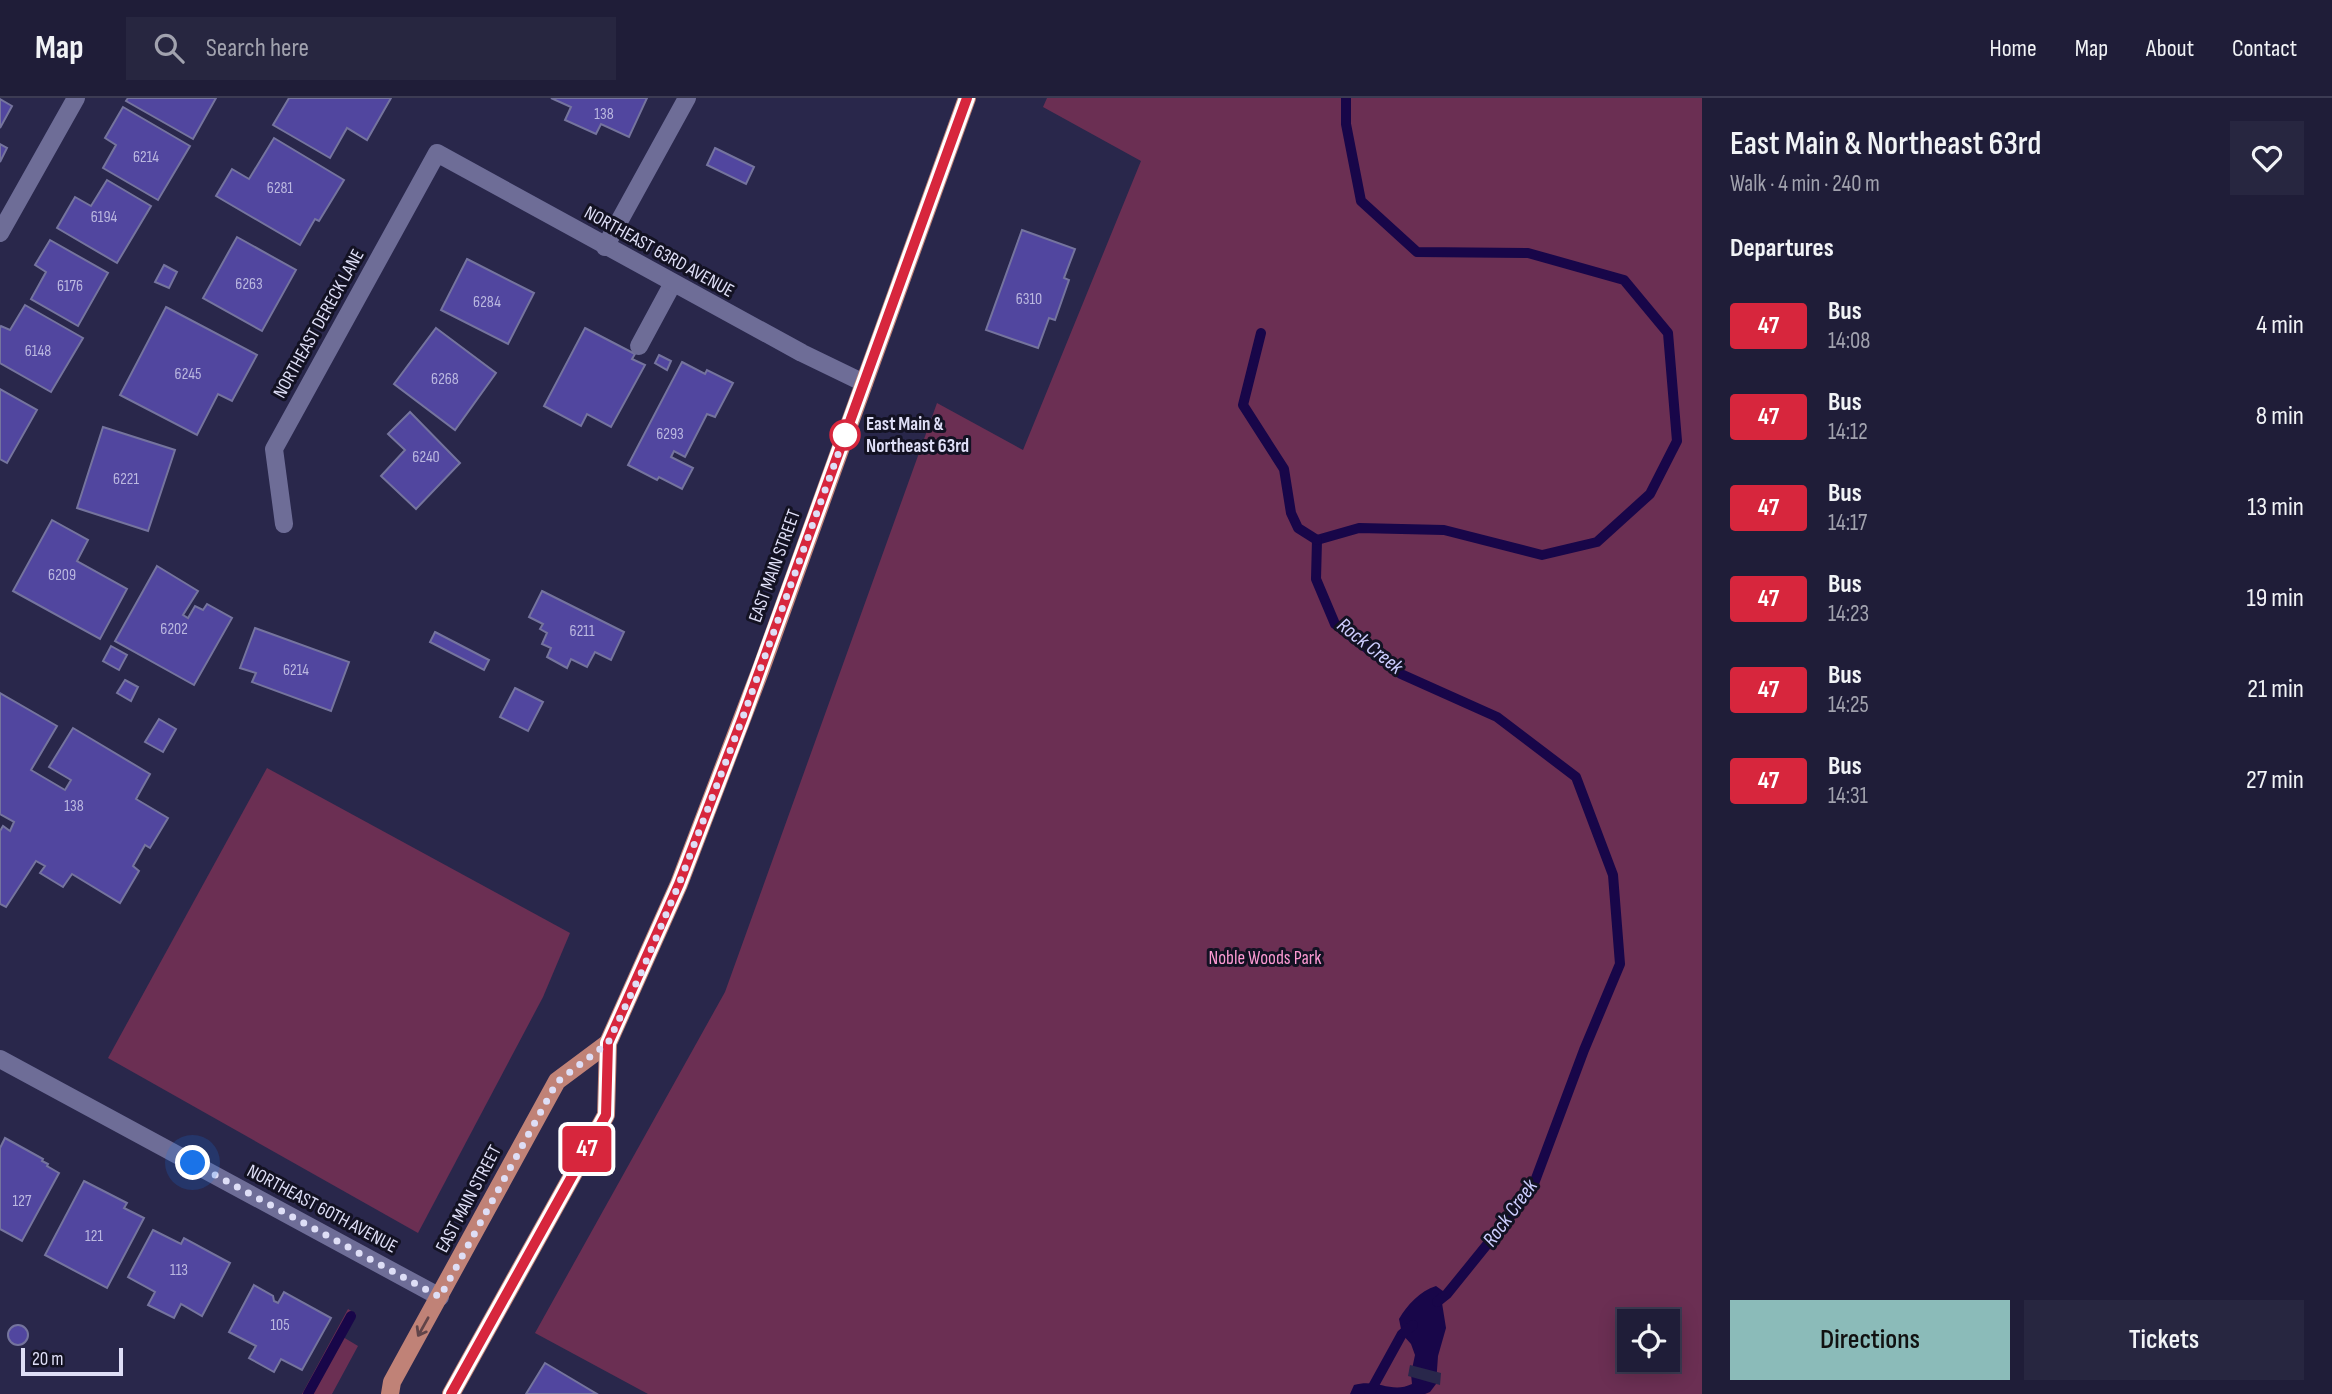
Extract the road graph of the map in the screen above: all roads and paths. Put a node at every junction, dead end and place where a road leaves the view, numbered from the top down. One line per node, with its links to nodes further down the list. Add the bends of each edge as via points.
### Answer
1 (76, 98): 5 (street)
2 (687, 98): 6 (street)
3 (967, 98): 9 (main road, EAST MAIN STREET)
4 (437, 153): 6 (street, NORTHEAST 63RD AVENUE); 10 (street, NORTHEAST DERECK LANE, via 274,449)
5 (0, 233)
6 (605, 247): 7 (street, NORTHEAST 63RD AVENUE)
7 (673, 284): 8 (street); 9 (street, NORTHEAST 63RD AVENUE)
8 (639, 346)
9 (864, 383): 11 (main road, EAST MAIN STREET, via 679,884)
10 (284, 524)
11 (608, 1043): 13 (main road, EAST MAIN STREET, via 557,1082); 15 (main road, EAST MAIN STREET, via 606,1115)
12 (0, 1059): 13 (street, NORTHEAST 60TH AVENUE)
13 (440, 1297): 14 (main road, EAST MAIN STREET, one-way to 14, via 392,1382)
14 (390, 1394)
15 (451, 1394)

